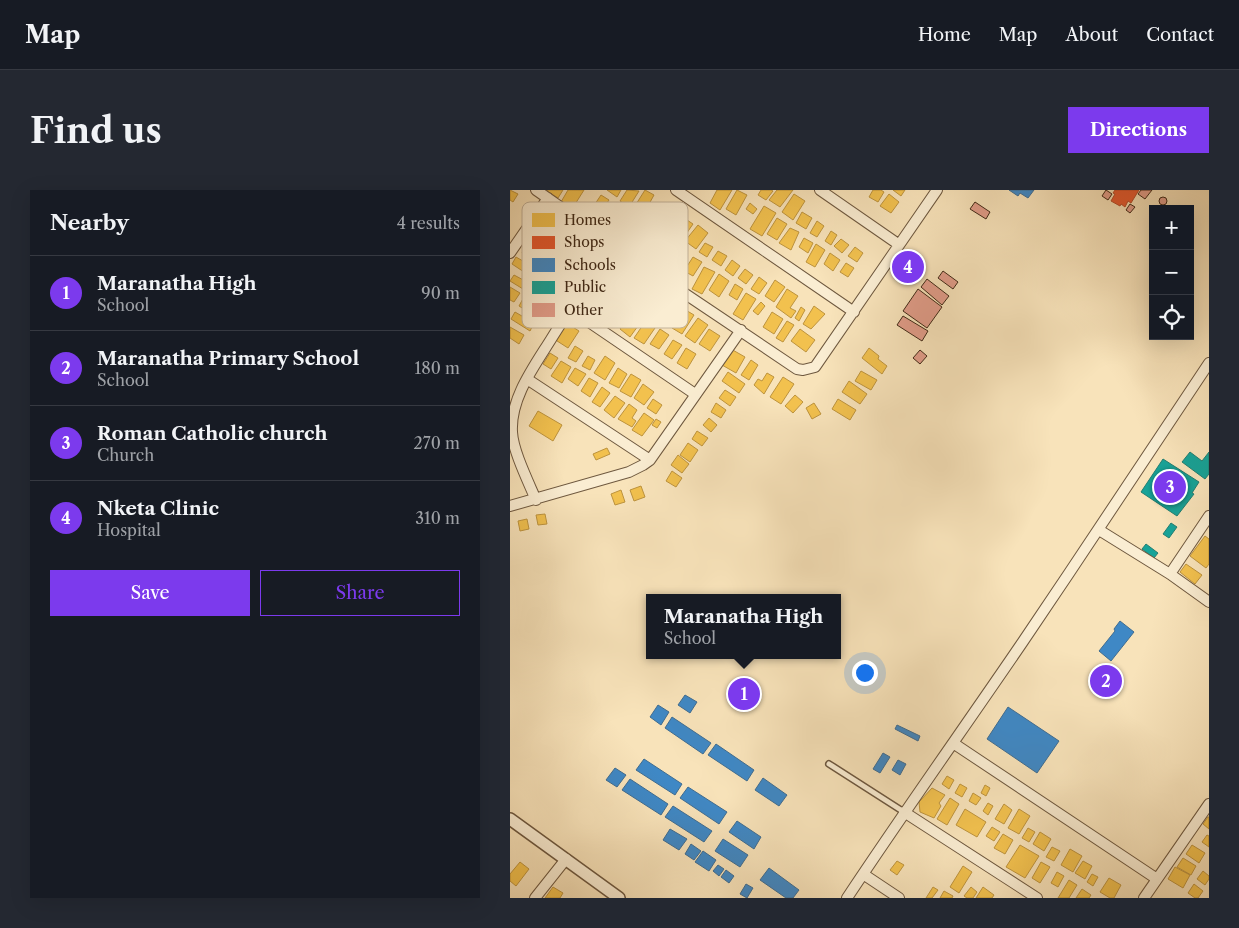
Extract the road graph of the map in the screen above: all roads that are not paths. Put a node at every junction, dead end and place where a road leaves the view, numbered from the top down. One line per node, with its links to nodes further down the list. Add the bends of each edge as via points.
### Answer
1 (536, 190): 5 (street)
2 (676, 190): 12 (street)
3 (820, 190): 9 (street)
4 (937, 190): 9 (street)
5 (548, 198): 6 (street); 7 (street)
6 (545, 202)
7 (554, 202)
8 (522, 236): 10 (street)
9 (898, 244): 12 (street)
10 (510, 253)
11 (688, 295): 15 (street)
12 (854, 312): 15 (street, via 815,366 803,370)
13 (558, 328): 17 (street)
14 (598, 328): 18 (street)
15 (741, 330): 18 (street)
16 (1209, 364): 23 (street)
17 (527, 379): 19 (street); 20 (street, via 514,409 512,432)
18 (695, 394): 19 (street)
19 (650, 460): 20 (street, via 629,472)
20 (536, 500): 21 (street)
21 (510, 506)
22 (1209, 516): 24 (street)
23 (1099, 530): 24 (street); 26 (street)
24 (1170, 574): 25 (street)
25 (1209, 602)
26 (953, 743): 29 (street); 33 (street)
27 (829, 764): 29 (lane)
28 (1209, 804): 33 (street)
29 (904, 812): 32 (street); 38 (street)
30 (510, 819): 31 (street)
31 (566, 859): 34 (street); 35 (street)
32 (863, 874): 36 (street); 37 (street)
33 (1157, 879): 39 (street)
34 (536, 898)
35 (619, 898)
36 (847, 898)
37 (899, 898)
38 (1037, 898)
39 (1144, 898)

